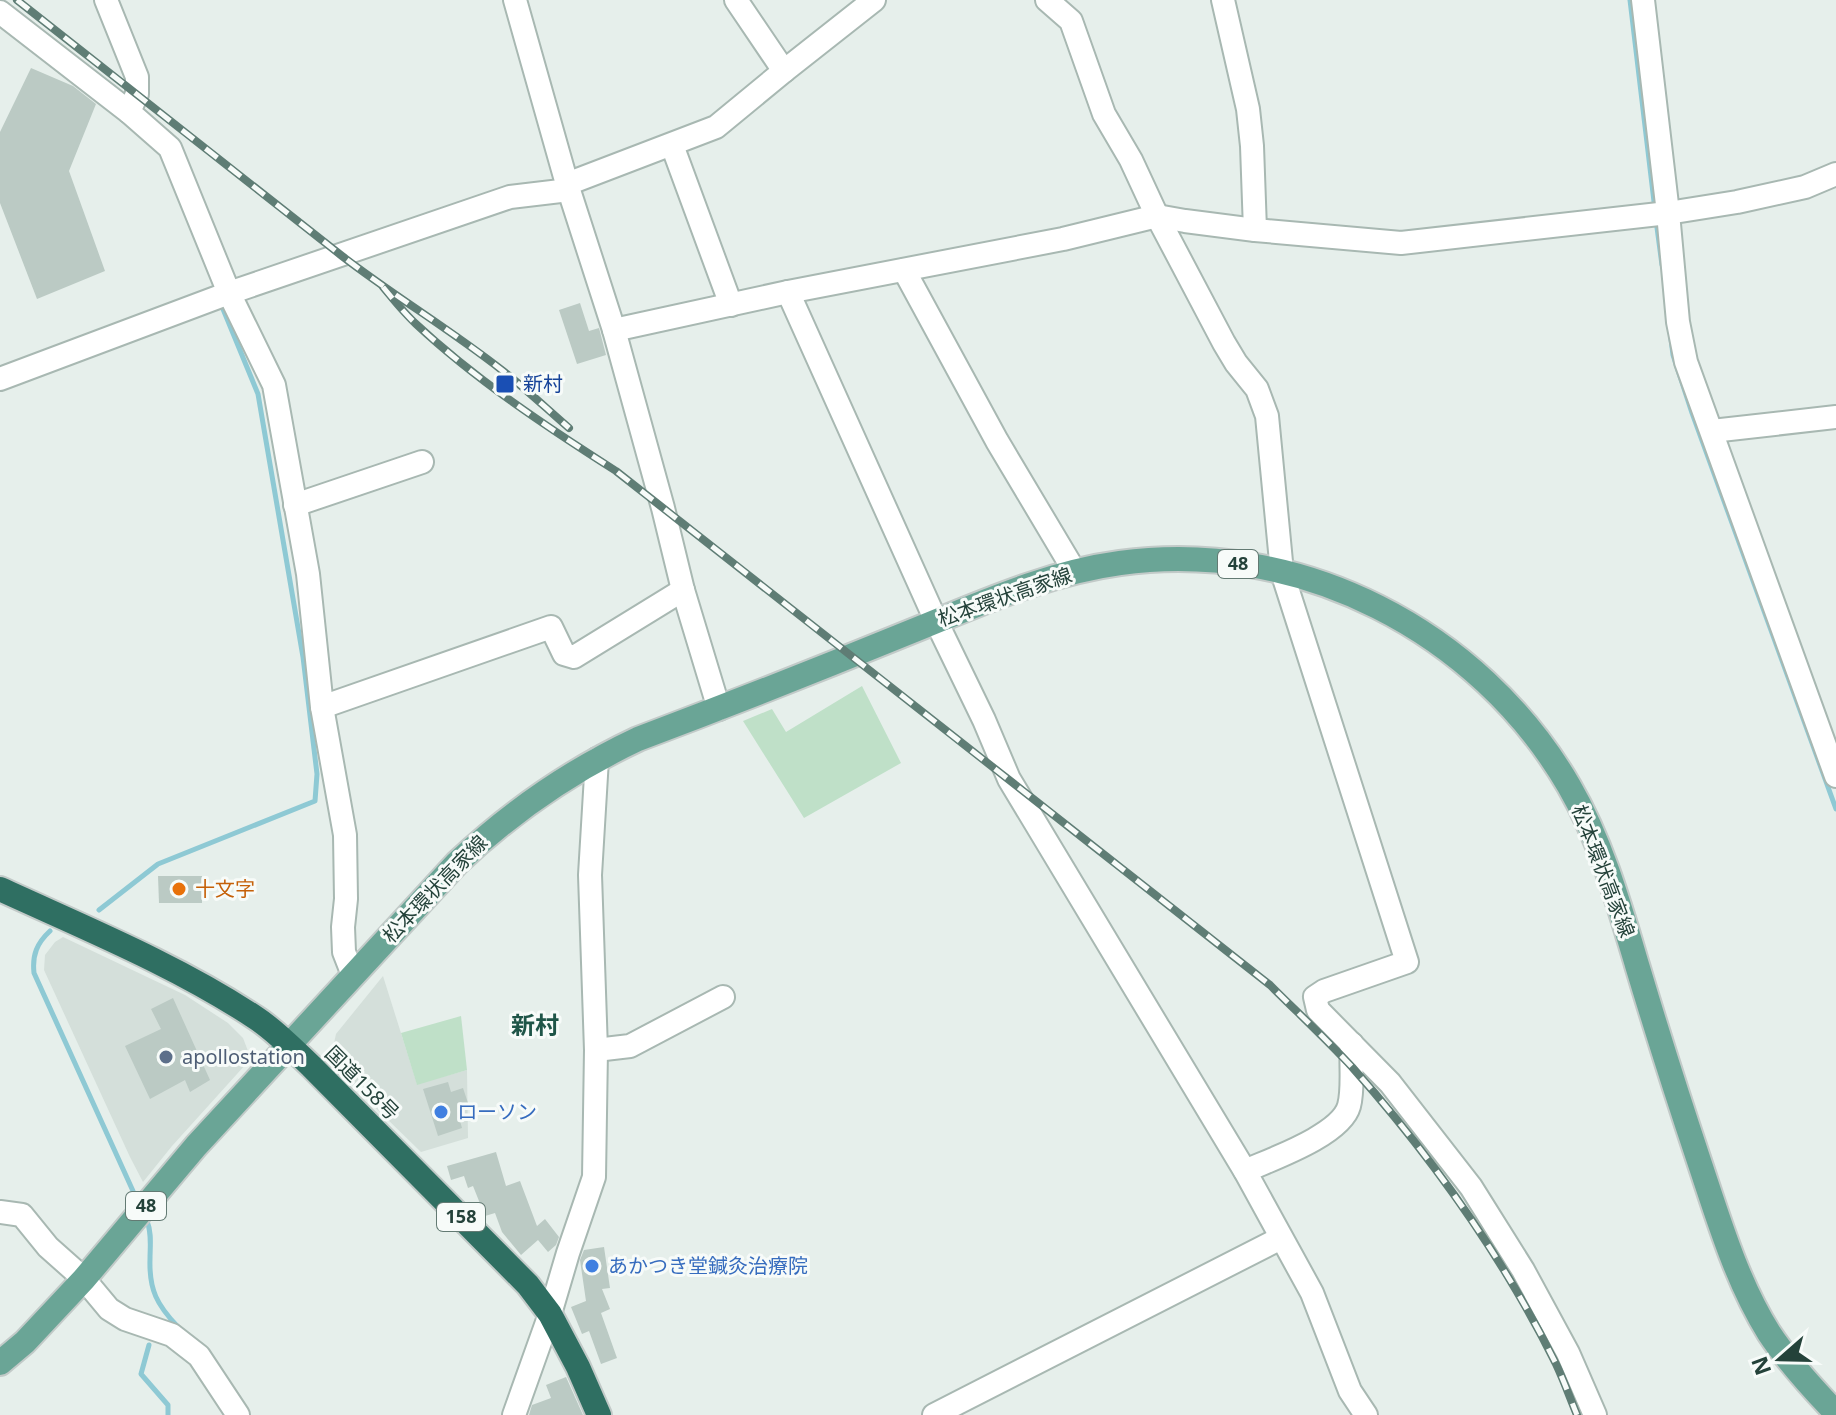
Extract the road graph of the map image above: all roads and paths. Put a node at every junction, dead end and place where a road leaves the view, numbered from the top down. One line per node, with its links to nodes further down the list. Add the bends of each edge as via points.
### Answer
1 (106, 0): 10 (street, via 137,77)
2 (515, 0): 13 (street)
3 (736, 0): 9 (street)
4 (874, 0): 9 (street)
5 (1047, 0): 15 (street, via 1071,21 1104,114)
6 (1223, 0): 16 (street, via 1248,109)
7 (1643, 0): 14 (street)
8 (0, 12): 10 (street)
9 (784, 71): 11 (street, via 716,127)
10 (129, 112): 19 (street, via 170,148)
11 (672, 145): 13 (street); 20 (street)
12 (1836, 174): 14 (street, via 1805,187)
13 (568, 187): 19 (street, via 510,197); 21 (street)
14 (1668, 213): 16 (street, via 1401,243); 24 (street, via 1686,362)
15 (1157, 216): 16 (street); 17 (street); 28 (street, via 1224,343 1257,389 1267,416)
16 (1255, 230)
17 (904, 270): 18 (street); 27 (street)
18 (788, 292): 20 (street); 30 (street)
19 (229, 293): 22 (street); 26 (street, via 274,385)
20 (731, 305): 21 (street)
21 (614, 330): 29 (street)
22 (0, 379)
23 (1836, 417): 24 (street)
24 (1712, 431): 34 (street)
25 (422, 462): 26 (street)
26 (295, 505): 31 (street)
27 (1075, 572): 28 (main road, 松本環状高家線 / 48, via 1121,563 1197,560); 30 (main road, 松本環状高家線 / 48)
28 (1282, 572): 38 (street, via 1407,962 1315,997 1318,1010); 47 (main road, 松本環状高家線 / 48, via 1356,595 1417,629 1493,688 1552,759 1602,856 1663,1054 1745,1287 1769,1333)
29 (683, 590): 31 (street, via 574,657 564,654 551,627); 32 (street)
30 (936, 621): 32 (main road, 松本環状高家線 / 48); 41 (street, via 1009,779)
31 (322, 707): 36 (street, via 345,835 344,952)
32 (719, 709): 33 (main road, 松本環状高家線 / 48)
33 (597, 759): 36 (main road, 松本環状高家線 / 48, via 490,832); 40 (street, via 590,875)
34 (1836, 776)
35 (0, 889): 39 (highway, 国道158号 / 158, via 159,963 258,1019)
36 (353, 975): 39 (main road, 松本環状高家線 / 48)
37 (723, 997): 40 (street, via 630,1046)
38 (1352, 1044): 41 (street, via 1348,1108 1341,1119 1320,1137); 53 (street, via 1390,1083 1471,1187 1523,1270)
39 (289, 1045): 44 (main road, 松本環状高家線 / 48); 45 (highway, 国道158号 / 158, via 528,1285)
40 (596, 1050): 45 (street, via 594,1177)
41 (1245, 1171): 43 (street)
42 (0, 1212): 44 (street, via 22,1215)
43 (1281, 1238): 51 (street); 52 (street, via 1312,1293 1350,1391)
44 (84, 1279): 46 (main road, 松本環状高家線 / 48); 48 (street, via 109,1309 172,1335 199,1356)
45 (550, 1314): 49 (street); 50 (highway, 国道158号 / 158)
46 (0, 1363)
47 (1836, 1413)
48 (238, 1415)
49 (514, 1415)
50 (599, 1415)
51 (934, 1415)
52 (1366, 1415)
53 (1595, 1415)

